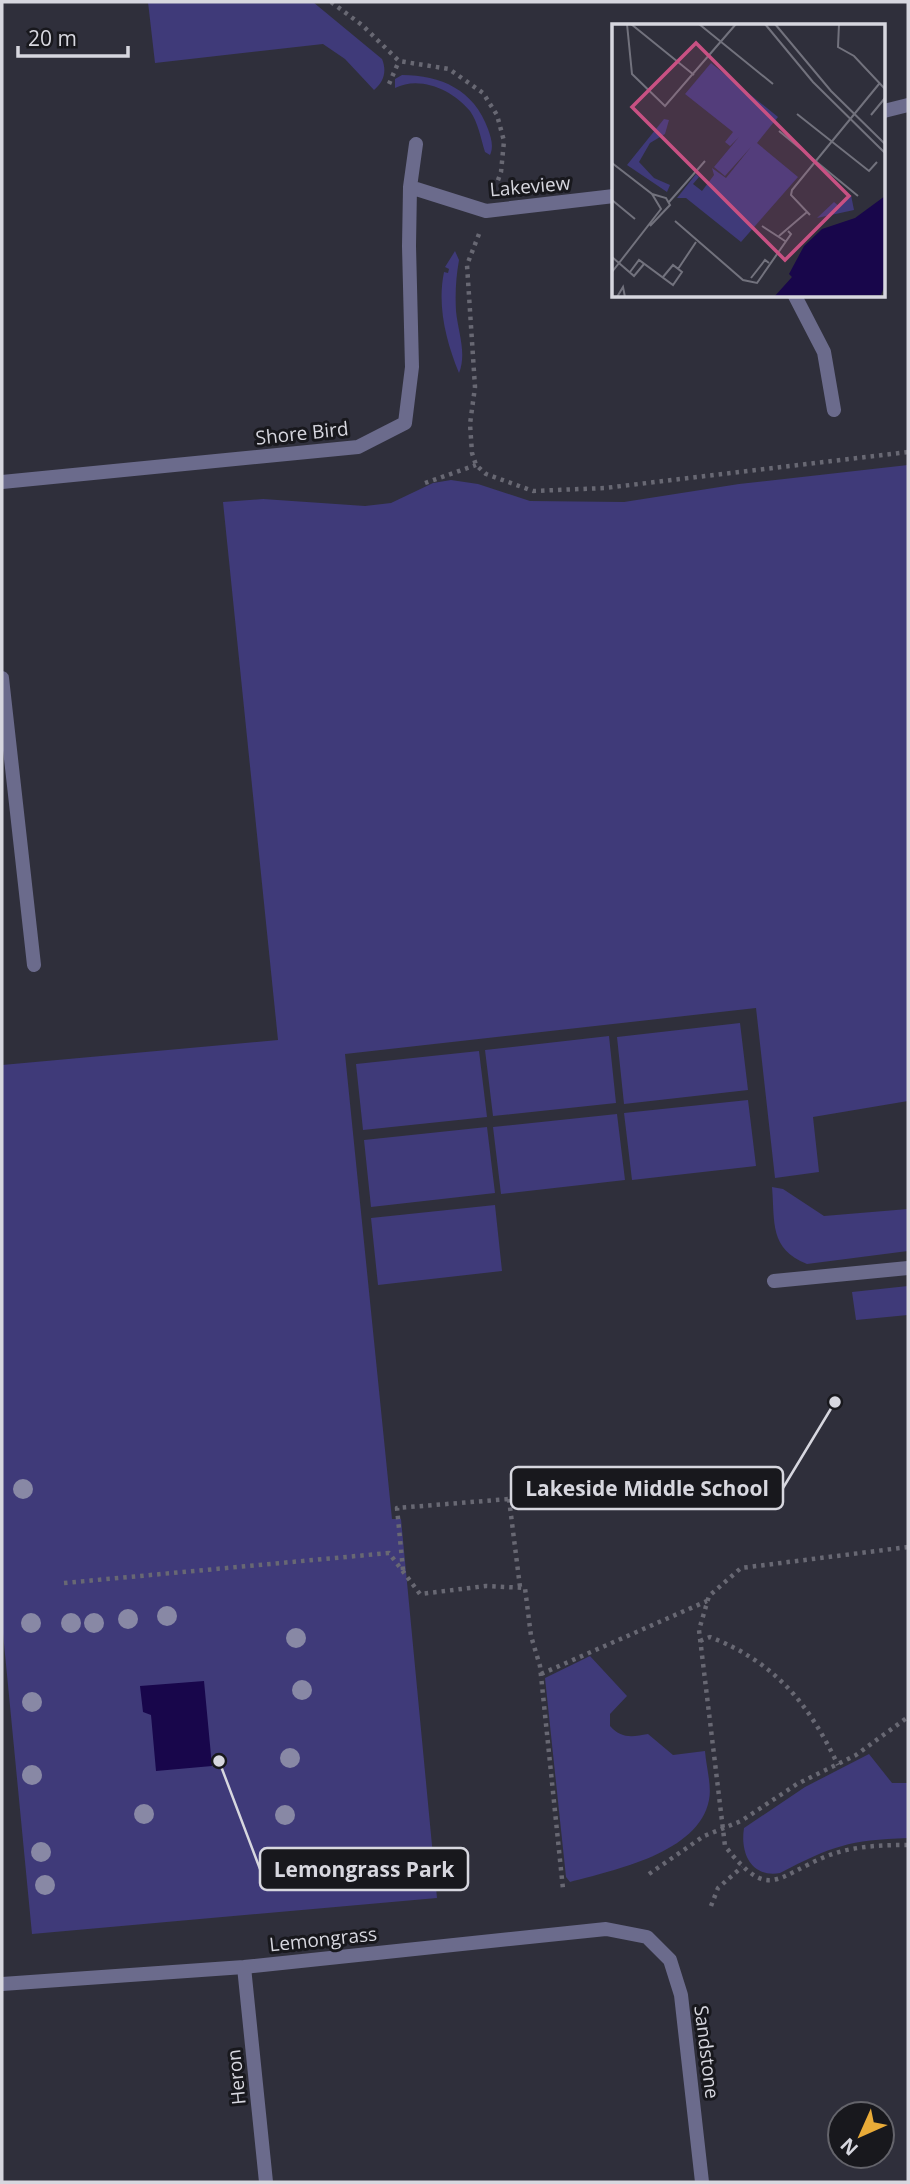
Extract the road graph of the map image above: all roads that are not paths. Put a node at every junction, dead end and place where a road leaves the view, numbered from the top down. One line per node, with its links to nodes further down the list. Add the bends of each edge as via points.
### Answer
1 (908, 104): 2 (street)
2 (886, 110)
3 (416, 144): 4 (street, Shore Bird)
4 (410, 187): 5 (street, Lakeview, via 486,211); 8 (street, Shore Bird, via 412,367 405,423 358,447)
5 (612, 196)
6 (796, 298): 7 (street, via 824,352)
7 (834, 411)
8 (2, 482)
9 (2, 678): 10 (street)
10 (34, 965)
11 (908, 1268): 12 (street)
12 (774, 1281)
13 (647, 1937): 14 (street, Lemongrass, via 606,1929); 17 (street, Sandstone, via 670,1960 681,1994)
14 (244, 1967): 15 (street, Lemongrass); 16 (street, Heron)
15 (2, 1984)
16 (266, 2182)
17 (702, 2182)

